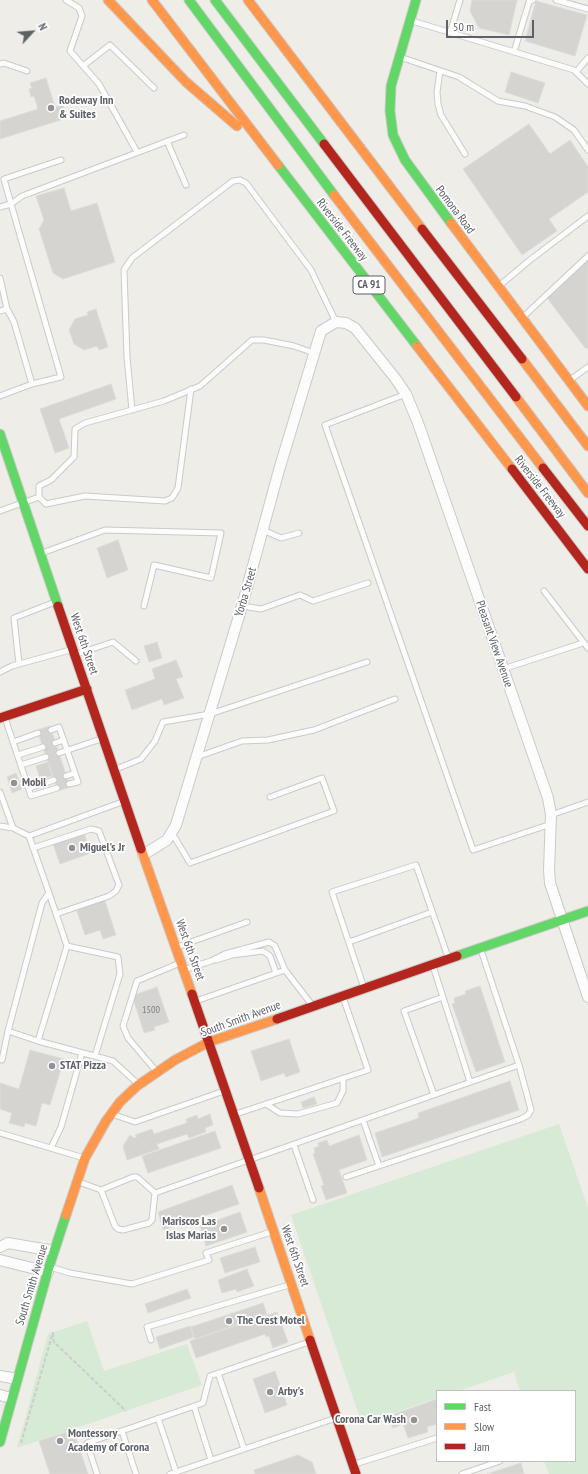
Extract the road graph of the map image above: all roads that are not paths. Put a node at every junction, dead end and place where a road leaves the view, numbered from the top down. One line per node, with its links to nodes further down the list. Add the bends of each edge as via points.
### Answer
1 (66, 0): 20 (lane, via 79,8 82,16 70,51)
2 (108, 0): 30 (main road, via 186,82)
3 (152, 0): 30 (main road, Riverside Freeway / CA 91)
4 (189, 0): 59 (main road, via 356,224)
5 (215, 0): 55 (main road)
6 (248, 0): 15 (main road)
7 (416, 0): 13 (main road, Pomona Road)
8 (460, 0): 14 (lane)
9 (533, 0): 16 (lane, via 529,2)
10 (556, 0): 12 (lane)
11 (265, 7): 15 (main road)
12 (588, 9)
13 (410, 20): 14 (lane); 17 (main road, Pomona Road)
14 (450, 33): 16 (lane)
15 (280, 44): 54 (main road)
16 (514, 52): 23 (lane)
17 (400, 57): 22 (lane); 39 (main road, Pomona Road, via 392,86 390,110 393,135 405,160)
18 (588, 58): 23 (lane)
19 (0, 64): 21 (lane)
20 (83, 66): 25 (lane, via 110,45); 29 (lane, via 98,84)
21 (27, 71)
22 (440, 71): 28 (lane, via 459,77 498,101 525,106 555,117 574,130); 31 (lane, via 437,92 441,115)
23 (576, 72): 24 (lane)
24 (588, 84)
25 (154, 88)
26 (184, 136): 27 (lane)
27 (167, 141): 29 (lane); 33 (lane)
28 (588, 150)
29 (137, 152): 34 (lane, via 22,196)
30 (267, 152): 63 (main road, Riverside Freeway / CA 91)
31 (465, 154)
32 (61, 160): 34 (lane, via 4,178)
33 (186, 185)
34 (11, 204): 35 (lane); 47 (lane, via 62,378)
35 (0, 207)
36 (588, 216): 39 (lane)
37 (588, 256): 42 (lane)
38 (0, 278): 40 (lane)
39 (498, 287): 42 (main road, Pomona Road)
40 (7, 309): 41 (lane); 47 (lane, via 14,322)
41 (0, 311)
42 (522, 318): 46 (main road, Pomona Road)
43 (336, 322): 44 (street, Yorba Street, via 321,331); 49 (street, Pleasant View Avenue, via 346,323 355,328); 52 (lane, via 311,270 246,184 240,180 233,181 132,258 124,270)
44 (314, 353): 48 (lane, via 294,346 252,340 200,386); 60 (street, Yorba Street)
45 (588, 367): 46 (lane)
46 (569, 381): 51 (main road, Pomona Road)
47 (32, 384): 50 (lane)
48 (191, 389): 52 (lane, via 164,401); 56 (lane, via 178,488 172,498 165,501 86,496 46,504)
49 (406, 394): 75 (street, Pleasant View Avenue); 105 (lane, via 325,425 473,850)
50 (0, 396)
51 (588, 406)
52 (132, 410): 56 (lane, via 85,423 75,429 74,457 51,480 39,486)
53 (0, 434): 57 (main road, West 6th Street)
54 (588, 446)
55 (588, 493)
56 (40, 497): 57 (lane)
57 (23, 502): 58 (lane); 62 (main road, West 6th Street)
58 (0, 511)
59 (588, 526)
60 (263, 530): 61 (lane, via 281,538); 68 (street, Yorba Street)
61 (299, 533)
62 (41, 553): 66 (main road, West 6th Street); 67 (lane, via 105,530 222,533 211,578 154,565)
63 (588, 569)
64 (368, 583): 68 (lane, via 313,601 300,595 261,609)
65 (544, 592): 69 (lane)
66 (57, 601): 71 (main road, West 6th Street); 74 (lane, via 14,618)
67 (144, 606)
68 (242, 606): 79 (street, Yorba Street)
69 (584, 643): 70 (lane); 75 (lane)
70 (588, 648)
71 (74, 652): 72 (lane, via 113,642); 74 (lane); 77 (main road, West 6th Street)
72 (136, 660)
73 (367, 662): 79 (lane)
74 (19, 664): 76 (lane)
75 (502, 669): 105 (street, Pleasant View Avenue, via 548,798)
76 (0, 672)
77 (87, 689): 80 (main road); 83 (main road, West 6th Street)
78 (395, 699): 92 (lane, via 314,730 268,740 242,741)
79 (210, 714): 92 (street, Yorba Street); 94 (lane, via 163,722 152,746 141,759)
80 (3, 718): 85 (lane)
81 (51, 730): 84 (lane, via 59,727)
82 (38, 734): 85 (lane)
83 (104, 738): 88 (lane); 94 (main road, West 6th Street)
84 (64, 740): 86 (lane); 88 (lane)
85 (13, 742): 90 (lane)
86 (55, 743)
87 (43, 747): 90 (lane)
88 (67, 750): 89 (lane); 95 (lane)
89 (59, 753)
90 (18, 755): 93 (lane)
91 (46, 757): 93 (lane)
92 (197, 757): 108 (street, Yorba Street)
93 (21, 765): 99 (lane)
94 (114, 769): 103 (main road, West 6th Street)
95 (75, 773): 96 (lane); 98 (lane, via 78,782)
96 (66, 776)
97 (54, 780): 99 (lane)
98 (69, 784)
99 (29, 788): 100 (lane, via 31,796)
100 (57, 788)
101 (0, 792): 107 (lane)
102 (270, 797): 108 (lane, via 322,778 334,811 190,863)
103 (125, 802): 109 (lane); 111 (main road, West 6th Street)
104 (588, 802): 105 (lane)
105 (551, 819): 116 (street, Pleasant View Avenue, via 549,876)
106 (0, 826): 107 (lane)
107 (13, 828): 109 (lane)
108 (172, 833): 111 (street, Yorba Street, via 167,840)
109 (29, 836): 110 (lane)
110 (33, 848): 112 (lane); 115 (lane, via 91,829 99,831 119,885 109,896)
111 (143, 855): 120 (main road, West 6th Street)
112 (49, 893): 115 (lane); 134 (lane, via 40,910)
113 (588, 911): 116 (main road, South Smith Avenue)
114 (432, 912): 118 (lane); 118 (lane, via 416,865 332,892); 122 (lane)
115 (56, 914): 119 (lane)
116 (562, 920): 121 (main road, South Smith Avenue); 131 (street, Pleasant View Avenue)
117 (247, 922): 120 (lane)
118 (349, 942): 128 (lane)
119 (67, 946): 135 (lane); 138 (lane, via 118,957 120,974)
120 (176, 947): 124 (main road, West 6th Street)
121 (480, 949): 122 (main road, South Smith Avenue); 140 (lane)
122 (449, 960): 125 (main road, South Smith Avenue)
123 (210, 961): 124 (lane); 126 (lane, via 225,954 269,942 275,946); 127 (lane, via 263,951 270,956)
124 (183, 966): 132 (main road, West 6th Street); 141 (lane, via 137,981 123,1026 128,1038)
125 (432, 966): 128 (main road, South Smith Avenue); 130 (lane)
126 (285, 970): 127 (lane); 133 (lane)
127 (276, 973): 132 (lane)
128 (364, 989): 129 (main road, South Smith Avenue)
129 (343, 996): 133 (main road, South Smith Avenue); 142 (lane, via 368,1070)
130 (443, 997): 143 (lane); 146 (lane, via 404,1011)
131 (588, 997)
132 (195, 1001): 136 (main road, West 6th Street)
133 (313, 1007): 136 (main road, South Smith Avenue)
134 (8, 1031): 135 (lane); 139 (lane, via 2,1060)
135 (38, 1041): 137 (lane)
136 (209, 1042): 141 (main road, South Smith Avenue); 145 (main road, West 6th Street)
137 (82, 1053): 138 (lane); 153 (lane, via 61,1127)
138 (95, 1056): 144 (lane, via 113,1061)
139 (0, 1059)
140 (519, 1065): 143 (lane); 156 (lane, via 531,1110 528,1115)
141 (156, 1072): 144 (main road, South Smith Avenue)
142 (343, 1078): 147 (lane); 147 (lane, via 343,1091 337,1103 298,1114 280,1113)
143 (470, 1082): 146 (lane)
144 (139, 1085): 148 (main road, South Smith Avenue)
145 (226, 1090): 148 (lane, via 135,1122); 149 (main road, West 6th Street)
146 (434, 1095): 150 (lane)
147 (266, 1104): 149 (lane)
148 (111, 1114): 154 (main road, South Smith Avenue)
149 (234, 1115): 155 (main road, West 6th Street)
150 (363, 1120): 152 (lane); 156 (lane)
151 (0, 1133): 153 (lane)
152 (294, 1145): 155 (lane); 161 (lane)
153 (50, 1148): 154 (lane)
154 (85, 1158): 158 (main road, South Smith Avenue)
155 (250, 1161): 160 (lane); 162 (main road, West 6th Street)
156 (379, 1166): 157 (lane)
157 (346, 1177)
158 (77, 1181): 159 (lane); 164 (main road, South Smith Avenue)
159 (101, 1190): 160 (lane, via 137,1177); 160 (lane, via 115,1226 124,1230 152,1220)
160 (155, 1193)
161 (313, 1200)
162 (274, 1231): 166 (lane, via 206,1253 209,1260 132,1284); 167 (main road, West 6th Street)
163 (0, 1247): 164 (street, via 8,1243)
164 (54, 1251): 166 (main road, South Smith Avenue)
165 (0, 1260): 166 (street)
166 (48, 1270): 172 (main road, South Smith Avenue)
167 (292, 1284): 168 (lane, via 147,1327); 169 (main road, West 6th Street)
168 (151, 1340)
169 (312, 1342): 170 (lane); 177 (main road, West 6th Street)
170 (218, 1373): 175 (lane, via 210,1376 203,1403); 181 (lane)
171 (0, 1376): 172 (street)
172 (17, 1379): 174 (main road, South Smith Avenue)
173 (0, 1395): 174 (street)
174 (12, 1398): 180 (main road, South Smith Avenue)
175 (194, 1406): 176 (lane); 182 (lane)
176 (158, 1418): 178 (lane); 185 (lane)
177 (337, 1418): 181 (lane); 184 (main road, West 6th Street)
178 (122, 1431): 186 (lane, via 87,1443); 187 (lane)
179 (436, 1438): 184 (lane)
180 (0, 1442)
181 (244, 1449): 182 (lane)
182 (211, 1460): 185 (lane)
183 (497, 1462): 190 (lane)
184 (352, 1465): 189 (main road, West 6th Street)
185 (176, 1472): 188 (lane)
186 (97, 1474)
187 (136, 1474)
188 (170, 1474)
189 (356, 1474)
190 (462, 1474)

